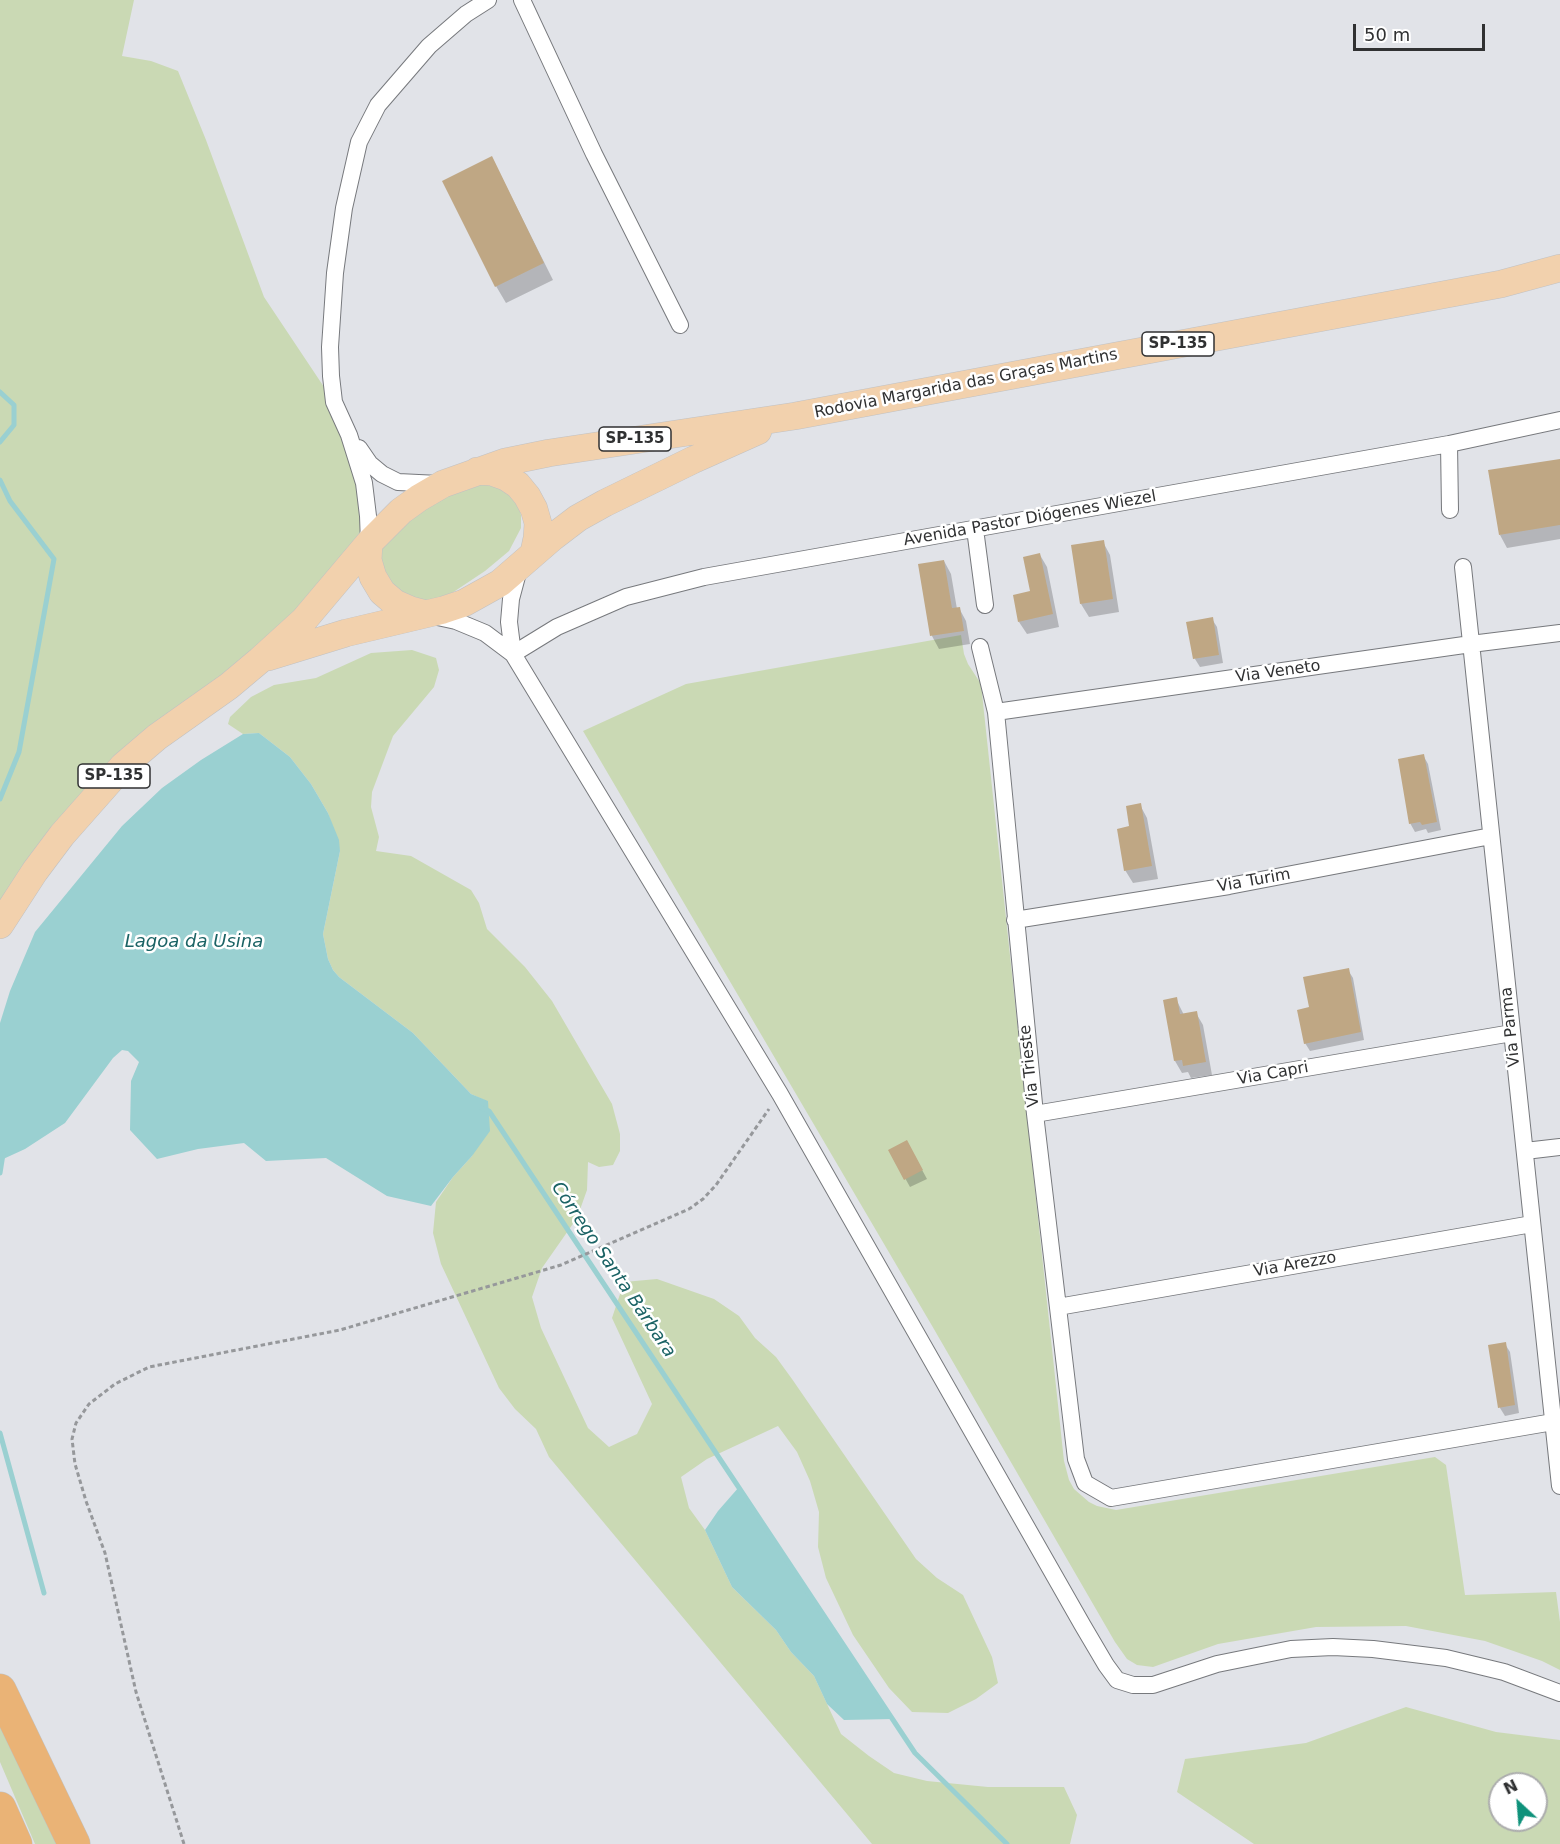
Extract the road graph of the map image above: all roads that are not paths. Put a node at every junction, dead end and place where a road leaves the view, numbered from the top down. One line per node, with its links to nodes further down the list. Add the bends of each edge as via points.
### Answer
1 (489, 0): 7 (street, via 466,14 406,71 378,105 359,142 334,273 330,347 334,402)
2 (522, 0): 4 (street)
3 (1560, 268): 5 (main road, Rodovia Margarida das Graças Martins / SP-135, via 1501,284)
4 (680, 325)
5 (795, 416): 9 (main road, Rodovia Margarida das Graças Martins / SP-135, via 549,453); 14 (main road, Rodovia Margarida das Graças Martins / SP-135, via 605,503)
6 (1560, 420): 8 (street, Avenida Pastor Diógenes Wiezel)
7 (349, 435): 10 (street, via 382,474 398,482); 13 (street, via 364,483)
8 (1449, 444): 11 (street); 12 (street, Avenida Pastor Diógenes Wiezel)
9 (477, 471): 10 (main road, Rodovia Margarida das Graças Martins / SP-135); 14 (main road, via 506,477 527,496 538,523 537,537)
10 (443, 484): 13 (main road, Rodovia Margarida das Graças Martins / SP-135, via 401,511)
11 (1450, 510)
12 (975, 530): 16 (street); 21 (street, Avenida Pastor Diógenes Wiezel, via 704,578 626,597 558,627)
13 (369, 543): 17 (main road, via 368,560 382,592 395,603); 22 (main road, Rodovia Margarida das Graças Martins / SP-135, via 304,620)
14 (527, 558): 17 (main road, Rodovia Margarida das Graças Martins / SP-135, via 483,594); 21 (street, via 514,582 511,599)
15 (1463, 567): 19 (street, Via Parma)
16 (985, 605)
17 (426, 614): 21 (street, via 478,629); 22 (main road, Rodovia Margarida das Graças Martins / SP-135, via 346,633)
18 (1560, 633): 19 (street, Via Veneto)
19 (1471, 644): 23 (street, Via Veneto); 24 (street, Via Parma)
20 (980, 647): 23 (street, Via Trieste)
21 (513, 654): 36 (street, via 780,1094 1117,1680 1153,1685 1217,1664 1291,1649 1333,1647 1446,1658 1504,1672)
22 (260, 660): 26 (main road, Rodovia Margarida das Graças Martins / SP-135, via 123,766 62,835)
23 (996, 712): 25 (street, Via Trieste)
24 (1491, 836): 25 (street, Via Turim, via 1229,886); 27 (street, Via Parma)
25 (1016, 920): 28 (street, Via Trieste)
26 (0, 925)
27 (1512, 1033): 28 (street, Via Capri); 30 (street, Via Parma)
28 (1035, 1114): 32 (street, Via Trieste)
29 (1560, 1148): 30 (street)
30 (1524, 1151): 31 (street, Via Parma)
31 (1532, 1224): 32 (street, Via Arezzo); 33 (street, Via Parma)
32 (1058, 1307): 33 (street, Via Trieste, via 1076,1459 1085,1483 1111,1498)
33 (1553, 1422): 34 (street, Via Parma)
34 (1560, 1486)
35 (0, 1690): 39 (highway)
36 (1560, 1693)
37 (0, 1808): 38 (highway)
38 (16, 1844)
39 (74, 1844)

